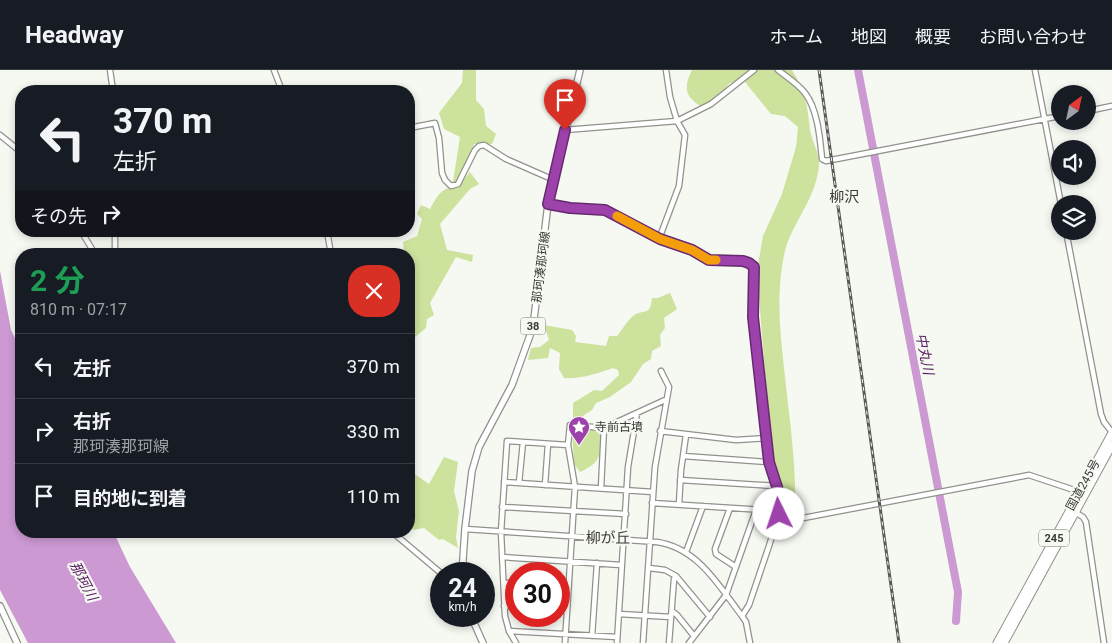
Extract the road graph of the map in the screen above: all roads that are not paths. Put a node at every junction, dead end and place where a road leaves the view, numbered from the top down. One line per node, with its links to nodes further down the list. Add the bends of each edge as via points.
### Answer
1 (110, 70): 8 (street)
2 (274, 70): 9 (street)
3 (580, 70): 16 (main road, 那珂湊那珂線 / 38)
4 (666, 70): 14 (street)
5 (754, 70): 14 (street, via 711,104)
6 (778, 70): 13 (street, via 802,89 810,101 820,132 822,159 826,161)
7 (1035, 70): 13 (street)
8 (113, 85)
9 (280, 85)
10 (1112, 106): 11 (street)
11 (1096, 109)
12 (1051, 118): 13 (street)
13 (1045, 119): 20 (street)
14 (677, 121): 16 (street); 23 (street, via 685,135 679,186)
15 (415, 127): 19 (street, via 435,123 442,173 451,186 458,184 475,150 484,145 512,162)
16 (565, 130): 19 (main road, 那珂湊那珂線 / 38)
17 (0, 135): 18 (street)
18 (15, 147)
19 (554, 180): 21 (main road, 那珂湊那珂線 / 38)
20 (1059, 195)
21 (548, 204): 23 (street, via 605,210); 61 (main road, 那珂湊那珂線 / 38, via 533,327 512,385 479,447 469,484)
22 (85, 237): 25 (street)
23 (660, 239): 33 (street, via 709,260 743,261 754,267 753,317)
24 (1068, 240): 31 (street, via 1101,414)
25 (91, 248)
26 (661, 371): 27 (street, via 669,387)
27 (665, 400): 28 (street); 30 (street)
28 (637, 413): 29 (street); 47 (street, via 628,467)
29 (604, 428): 36 (street, via 570,425); 46 (street)
30 (660, 431): 32 (street); 48 (street)
31 (1112, 432): 49 (highway, 国道245号 / 245)
32 (686, 435): 33 (street, via 736,440); 38 (street)
33 (766, 438): 39 (street)
34 (523, 442): 35 (street); 41 (street, via 507,442); 42 (street)
35 (548, 444): 36 (street); 43 (street)
36 (568, 445): 45 (street)
37 (1112, 445): 58 (highway, 国道245号 / 245)
38 (684, 456): 39 (street); 40 (street)
39 (769, 462): 44 (street)
40 (680, 480): 44 (street); 51 (street)
41 (504, 482): 42 (street); 53 (street)
42 (518, 483): 43 (street)
43 (545, 485): 45 (street)
44 (776, 486): 57 (street)
45 (575, 487): 46 (street); 56 (street)
46 (602, 488): 47 (street)
47 (628, 490): 48 (street); 59 (street)
48 (653, 492): 50 (street)
49 (1080, 492): 60 (street, via 1028,475); 103 (highway, 国道245号 / 245)
50 (652, 503): 51 (street); 66 (street)
51 (679, 504): 52 (street)
52 (703, 506): 54 (street); 67 (street)
53 (502, 507): 56 (street); 62 (street)
54 (730, 508): 55 (street); 74 (street, via 715,549 716,554)
55 (756, 510): 57 (street); 74 (street)
56 (574, 511): 59 (street); 63 (street)
57 (779, 511): 85 (street, via 749,605)
58 (1076, 513): 104 (highway, 国道245号 / 245); 105 (street, via 1086,522)
59 (626, 514): 65 (street)
60 (798, 519)
61 (465, 529): 62 (street); 70 (main road, 那珂湊那珂線 / 38)
62 (501, 532): 63 (street); 68 (street)
63 (572, 537): 65 (street); 69 (street)
64 (399, 538): 72 (street)
65 (624, 540): 66 (street); 73 (street)
66 (650, 542): 67 (street, via 667,544); 75 (street)
67 (686, 552): 79 (street, via 698,561)
68 (502, 557): 69 (street); 78 (street)
69 (571, 561): 71 (street); 76 (street)
70 (463, 562)
71 (597, 563): 73 (street); 91 (street)
72 (430, 564)
73 (621, 564): 82 (street)
74 (736, 567): 79 (street)
75 (649, 568): 77 (street, via 665,570); 84 (street)
76 (570, 569)
77 (676, 576): 83 (street); 86 (street)
78 (504, 583): 80 (street)
79 (726, 595): 85 (street); 86 (street)
80 (504, 606): 89 (street)
81 (0, 607): 94 (main road)
82 (619, 614): 84 (street); 92 (street)
83 (672, 614): 84 (street); 93 (street, via 677,615); 100 (street)
84 (645, 615): 99 (street)
85 (742, 616): 102 (street)
86 (710, 617): 93 (street)
87 (476, 627): 95 (main road)
88 (566, 627): 90 (street)
89 (509, 631): 90 (street); 96 (street)
90 (566, 635): 91 (street); 97 (street)
91 (592, 636): 92 (street)
92 (617, 636): 98 (street)
93 (694, 636): 101 (street)
94 (17, 643)
95 (483, 643)
96 (516, 643)
97 (565, 643)
98 (617, 643)
99 (643, 643)
100 (670, 643)
101 (689, 643)
102 (750, 643)
103 (997, 643)
104 (1004, 643)
105 (1104, 643)

